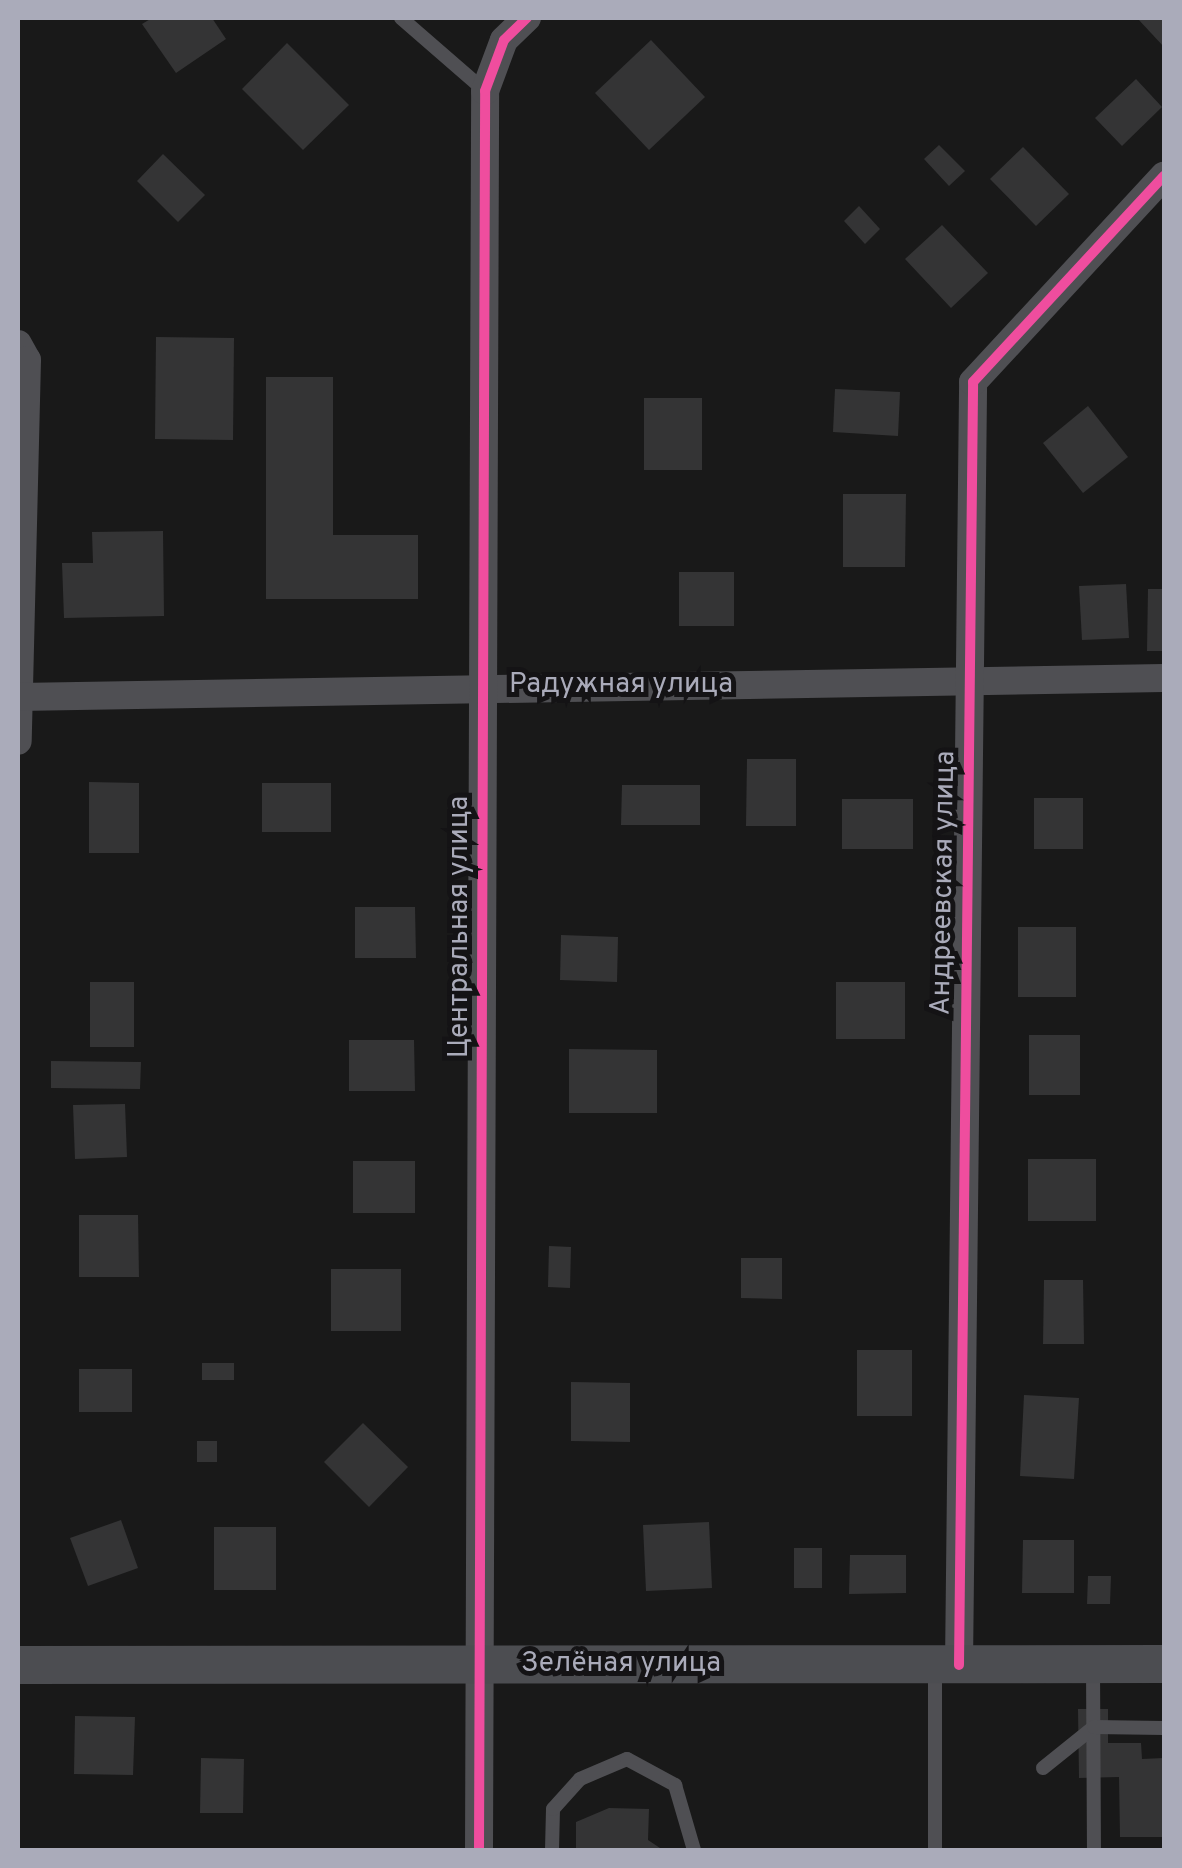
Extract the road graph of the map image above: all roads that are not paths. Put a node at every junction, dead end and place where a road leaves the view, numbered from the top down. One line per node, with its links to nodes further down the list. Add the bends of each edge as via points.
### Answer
1 (402, 18): 3 (lane)
2 (527, 18): 3 (street, Центральная улица, via 504,40)
3 (484, 91): 8 (street, Центральная улица)
4 (1164, 176): 7 (street, Андреевская улица, via 973,382)
5 (18, 344): 9 (street, via 27,360)
6 (1164, 678): 7 (street, Радужная улица)
7 (968, 684): 8 (street, Радужная улица); 15 (street, Андреевская улица)
8 (484, 685): 9 (street, Радужная улица); 12 (street, Центральная улица)
9 (18, 697): 10 (street)
10 (18, 741)
11 (1093, 1663): 13 (street, Зелёная улица); 15 (street, Зелёная улица); 16 (lane)
12 (478, 1664): 14 (street, Зелёная улица); 15 (street, Зелёная улица); 19 (street, Центральная улица)
13 (1164, 1664)
14 (18, 1665)
15 (947, 1665): 22 (lane)
16 (1094, 1727): 17 (lane); 18 (lane); 23 (lane)
17 (1164, 1728)
18 (1043, 1768)
19 (479, 1850)
20 (552, 1850): 21 (lane, via 553,1809 580,1779 627,1758 675,1785)
21 (694, 1850)
22 (935, 1850)
23 (1094, 1850)

